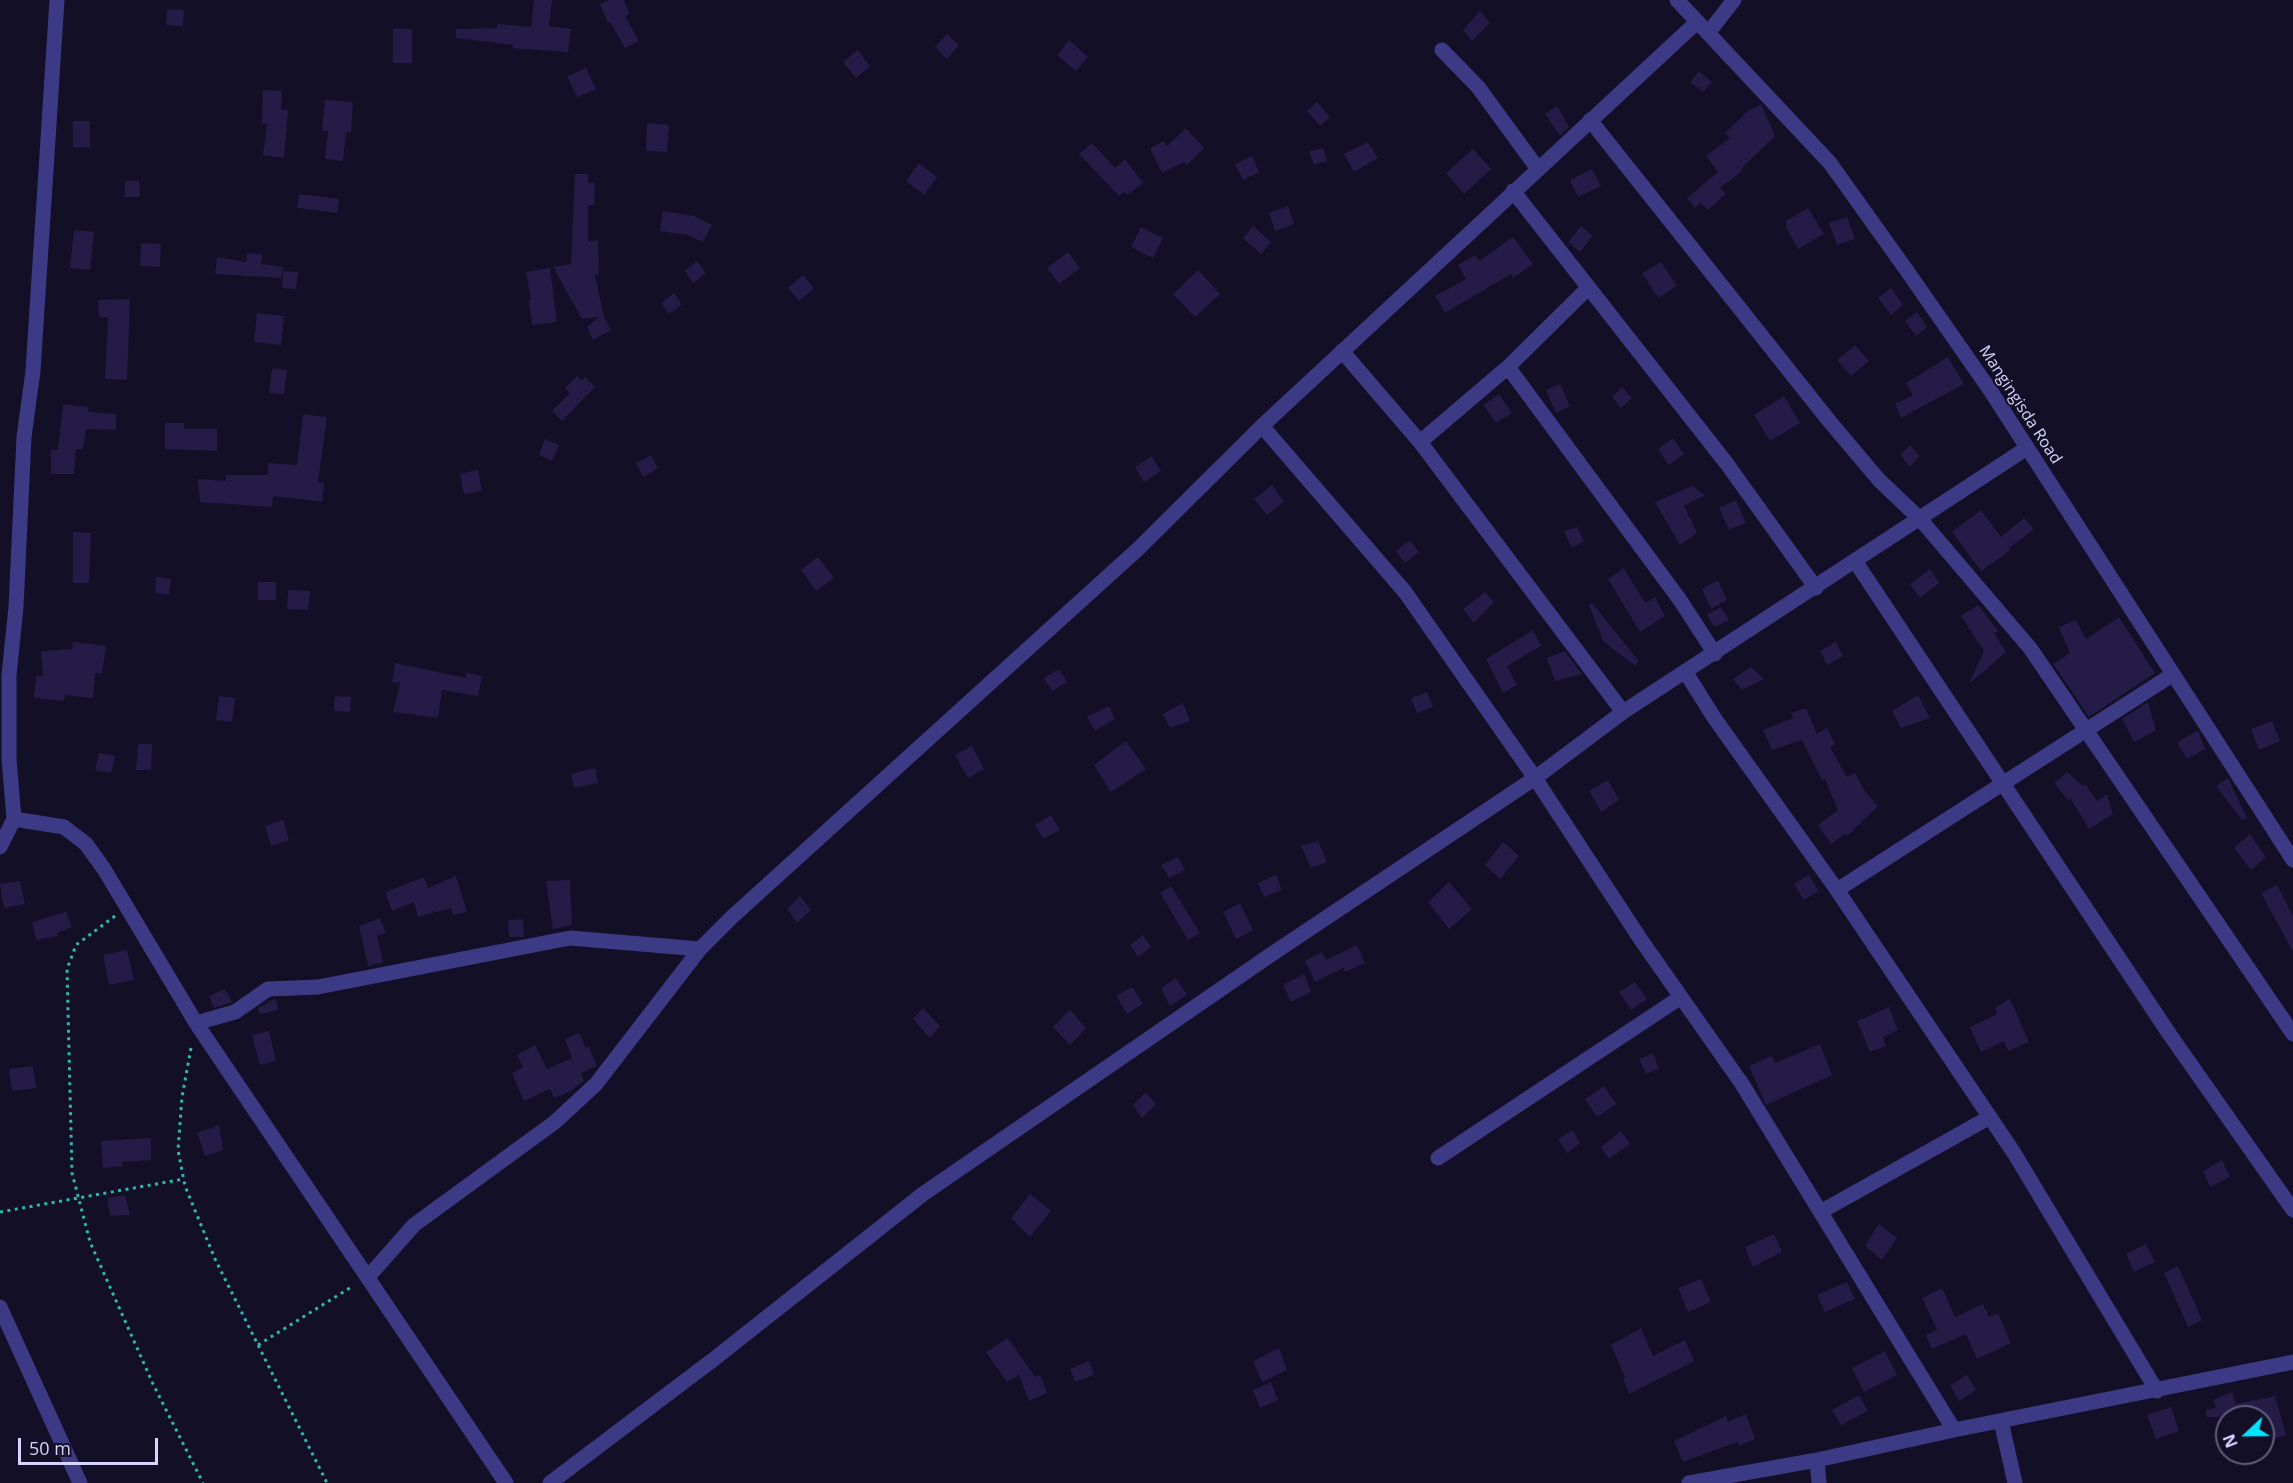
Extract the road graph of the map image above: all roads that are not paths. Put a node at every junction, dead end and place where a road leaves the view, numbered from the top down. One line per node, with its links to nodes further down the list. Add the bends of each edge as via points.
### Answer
1 (57, 0): 25 (street, via 9,675)
2 (1677, 0): 4 (street, Mangingisda Road)
3 (1734, 0): 4 (street)
4 (1703, 27): 6 (street); 14 (street, Mangingisda Road, via 1830,163)
5 (1442, 50): 7 (street, via 1478,87)
6 (1590, 120): 7 (street); 15 (street, via 1830,422)
7 (1538, 169): 8 (street)
8 (1514, 191): 9 (street); 10 (street)
9 (1588, 288): 11 (street); 17 (street, via 1713,445)
10 (1342, 351): 12 (street); 13 (street)
11 (1508, 367): 13 (street); 18 (street, via 1680,600)
12 (1262, 426): 23 (street, via 1405,592); 29 (street, via 1138,549)
13 (1420, 442): 21 (street)
14 (2027, 448): 15 (street); 20 (street, Mangingisda Road)
15 (1920, 519): 16 (street); 22 (street, via 2030,648)
16 (1855, 561): 17 (street); 24 (street)
17 (1816, 588): 18 (street)
18 (1715, 654): 19 (street)
19 (1686, 673): 21 (street); 28 (street)
20 (2172, 675): 22 (street); 27 (street, Mangingisda Road)
21 (1623, 712): 23 (street)
22 (2085, 729): 24 (street); 32 (street)
23 (1535, 778): 30 (street); 46 (street, via 923,1194)
24 (2003, 782): 28 (street); 35 (street, via 2170,1035)
25 (14, 819): 26 (street); 31 (street, via 52,824 77,835 104,868)
26 (0, 848)
27 (2293, 860)
28 (1837, 890): 33 (street)
29 (700, 949): 31 (street, via 570,938 318,987 268,989 235,1012); 37 (street, via 596,1084 555,1122 414,1225)
30 (1681, 997): 34 (street); 36 (street, via 1742,1084)
31 (196, 1023): 37 (street)
32 (2293, 1034)
33 (1990, 1117): 36 (street); 40 (street)
34 (1438, 1158)
35 (2293, 1210)
36 (1822, 1211): 42 (street)
37 (368, 1277): 45 (street)
38 (0, 1307): 44 (street)
39 (2293, 1362): 40 (street)
40 (2157, 1390): 41 (street)
41 (2001, 1420): 42 (street); 49 (street)
42 (1954, 1430): 43 (street)
43 (1817, 1460): 47 (street); 48 (street)
44 (80, 1483)
45 (506, 1483)
46 (550, 1483)
47 (1689, 1483)
48 (1819, 1483)
49 (2015, 1483)

